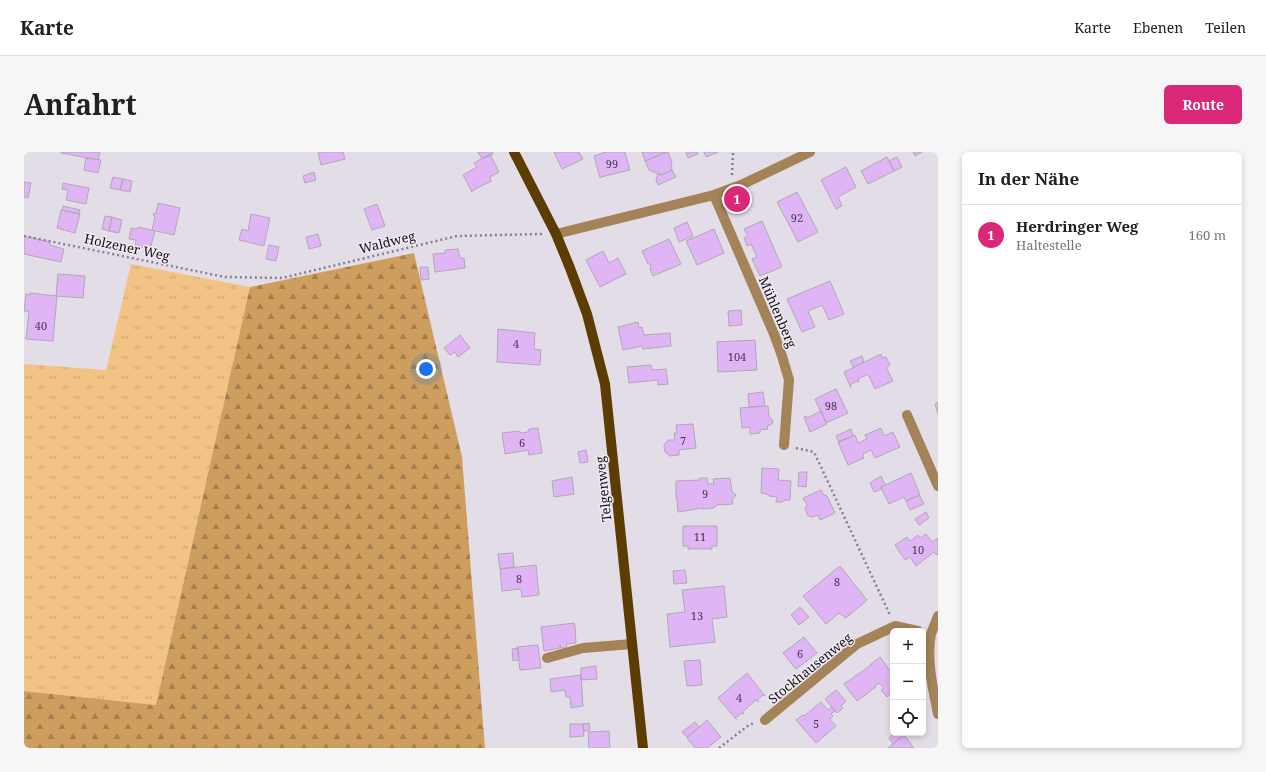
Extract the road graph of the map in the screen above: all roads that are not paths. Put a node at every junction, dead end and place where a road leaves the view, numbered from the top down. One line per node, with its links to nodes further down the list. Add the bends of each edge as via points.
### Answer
1 (514, 152): 4 (main road, Telgenweg)
2 (810, 152): 3 (street, via 735,188)
3 (714, 195): 4 (street); 6 (street, Mühlenberg, via 774,334 789,380)
4 (556, 234): 13 (main road, Telgenweg, via 588,314 604,384)
5 (907, 415): 7 (street)
6 (784, 445)
7 (938, 486)
8 (938, 616): 12 (street)
9 (890, 628): 16 (street, Stockhausenweg, via 857,644)
10 (891, 628): 11 (street, Stockhausenweg)
11 (904, 628)
12 (927, 633): 15 (street)
13 (632, 644): 14 (street, via 583,648); 17 (main road, Telgenweg)
14 (547, 658)
15 (938, 714)
16 (764, 720)
17 (643, 748)

